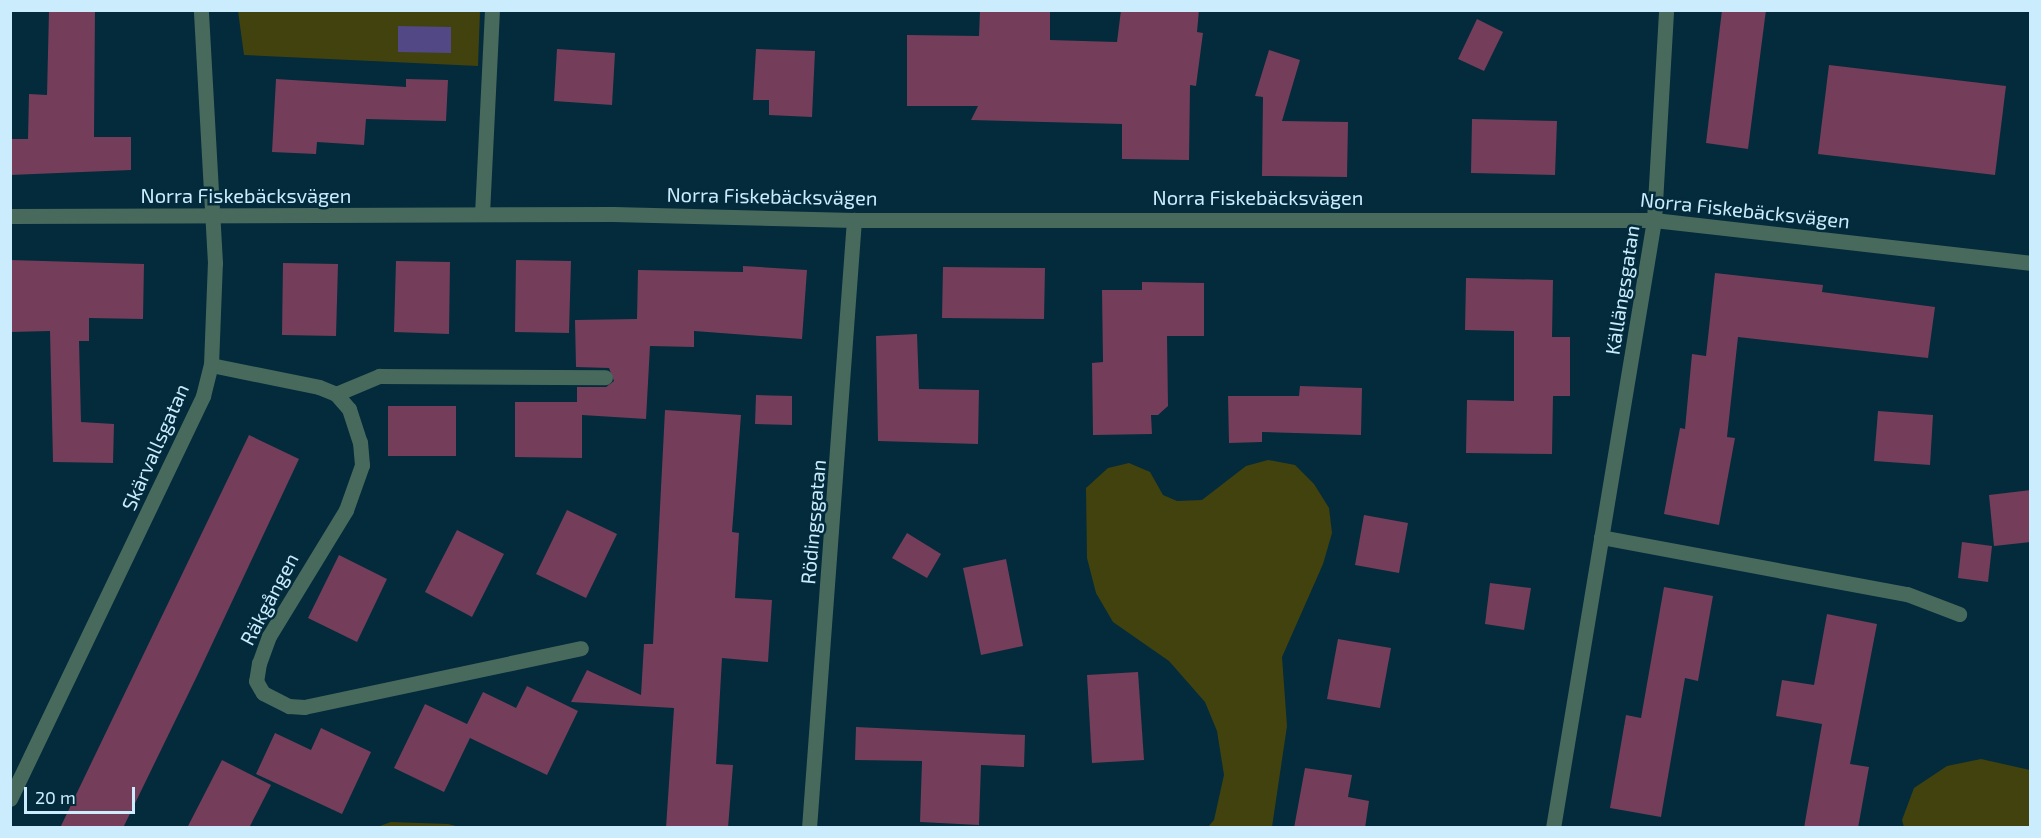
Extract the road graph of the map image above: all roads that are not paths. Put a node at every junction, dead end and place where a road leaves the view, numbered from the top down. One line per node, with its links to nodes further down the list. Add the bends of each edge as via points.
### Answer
1 (201, 10): 6 (street, Skärvallsgatan)
2 (492, 10): 4 (street)
3 (1666, 10): 8 (street, Källängsgatan)
4 (482, 214): 6 (street, Norra Fiskebäcksvägen); 7 (street, Norra Fiskebäcksvägen)
5 (10, 216): 6 (street, Norra Fiskebäcksvägen)
6 (213, 217): 10 (street, Skärvallsgatan)
7 (854, 220): 8 (street, Norra Fiskebäcksvägen); 17 (street, Rödingsgatan)
8 (1654, 220): 9 (street, Norra Fiskebäcksvägen); 13 (street, Källängsgatan, via 1636,347)
9 (2031, 263)
10 (211, 365): 12 (street); 16 (street, Skärvallsgatan, via 192,424)
11 (605, 377): 12 (street, via 379,376)
12 (336, 394): 15 (street, Räkgången, via 357,426 362,465 357,486 269,636 256,681 263,693 289,706 304,707)
13 (1601, 537): 14 (street, via 1907,594); 18 (street, Källängsgatan)
14 (1959, 614)
15 (581, 648)
16 (10, 799)
17 (809, 828)
18 (1553, 828)

